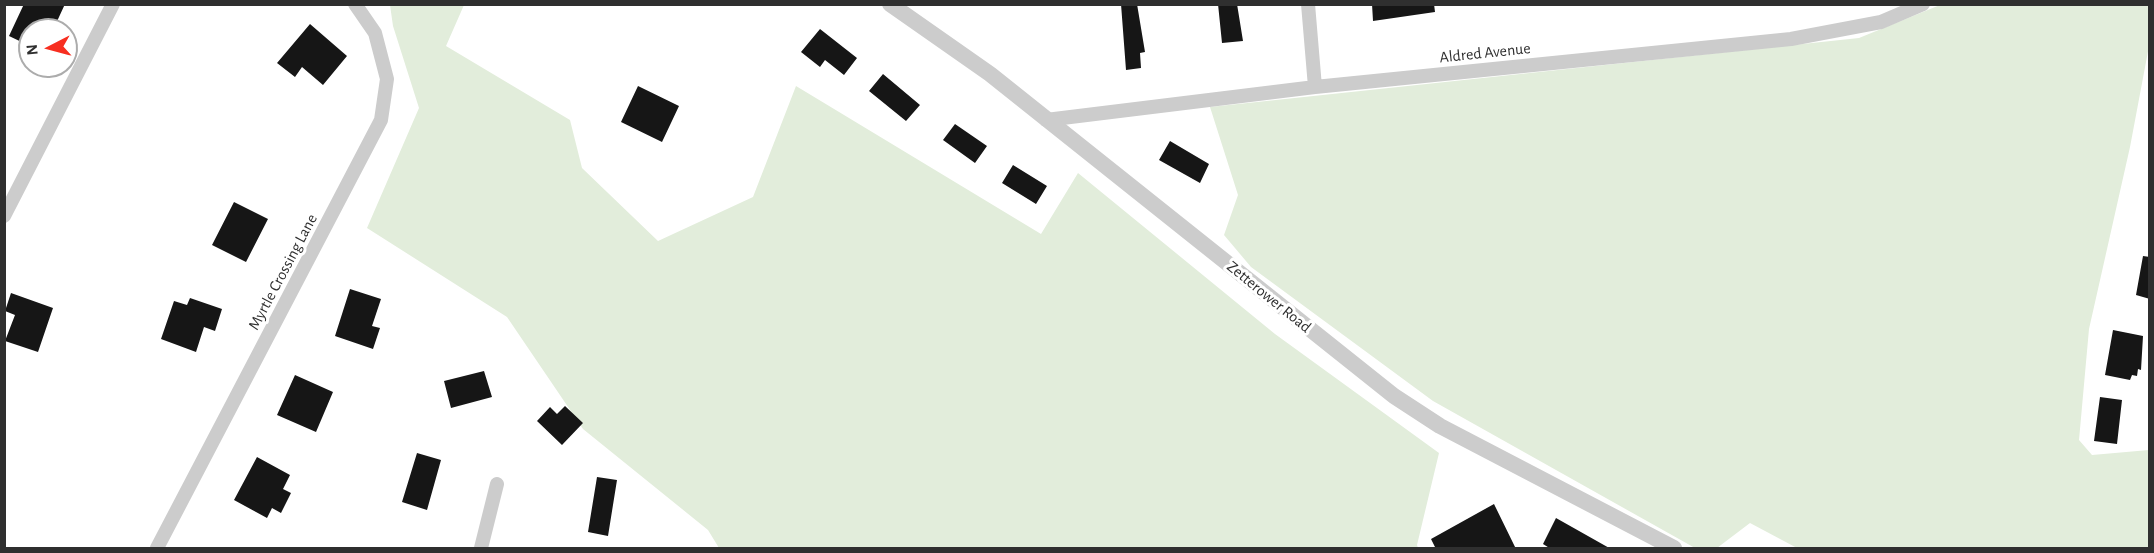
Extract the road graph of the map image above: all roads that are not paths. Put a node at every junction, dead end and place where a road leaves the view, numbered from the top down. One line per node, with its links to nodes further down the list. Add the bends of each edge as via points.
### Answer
1 (113, 4): 8 (street)
2 (355, 4): 10 (street, Myrtle Crossing Lane, via 375,33 387,79 381,120)
3 (890, 4): 7 (street, Zetterower Road, via 990,74)
4 (1308, 4): 6 (street)
5 (1923, 4): 6 (street, Aldred Avenue, via 1881,22 1791,39)
6 (1316, 87): 7 (street, Aldred Avenue)
7 (1046, 120): 12 (street, Zetterower Road, via 1394,396 1440,426)
8 (4, 216)
9 (497, 484): 11 (street)
10 (157, 549)
11 (481, 549)
12 (1674, 549)

